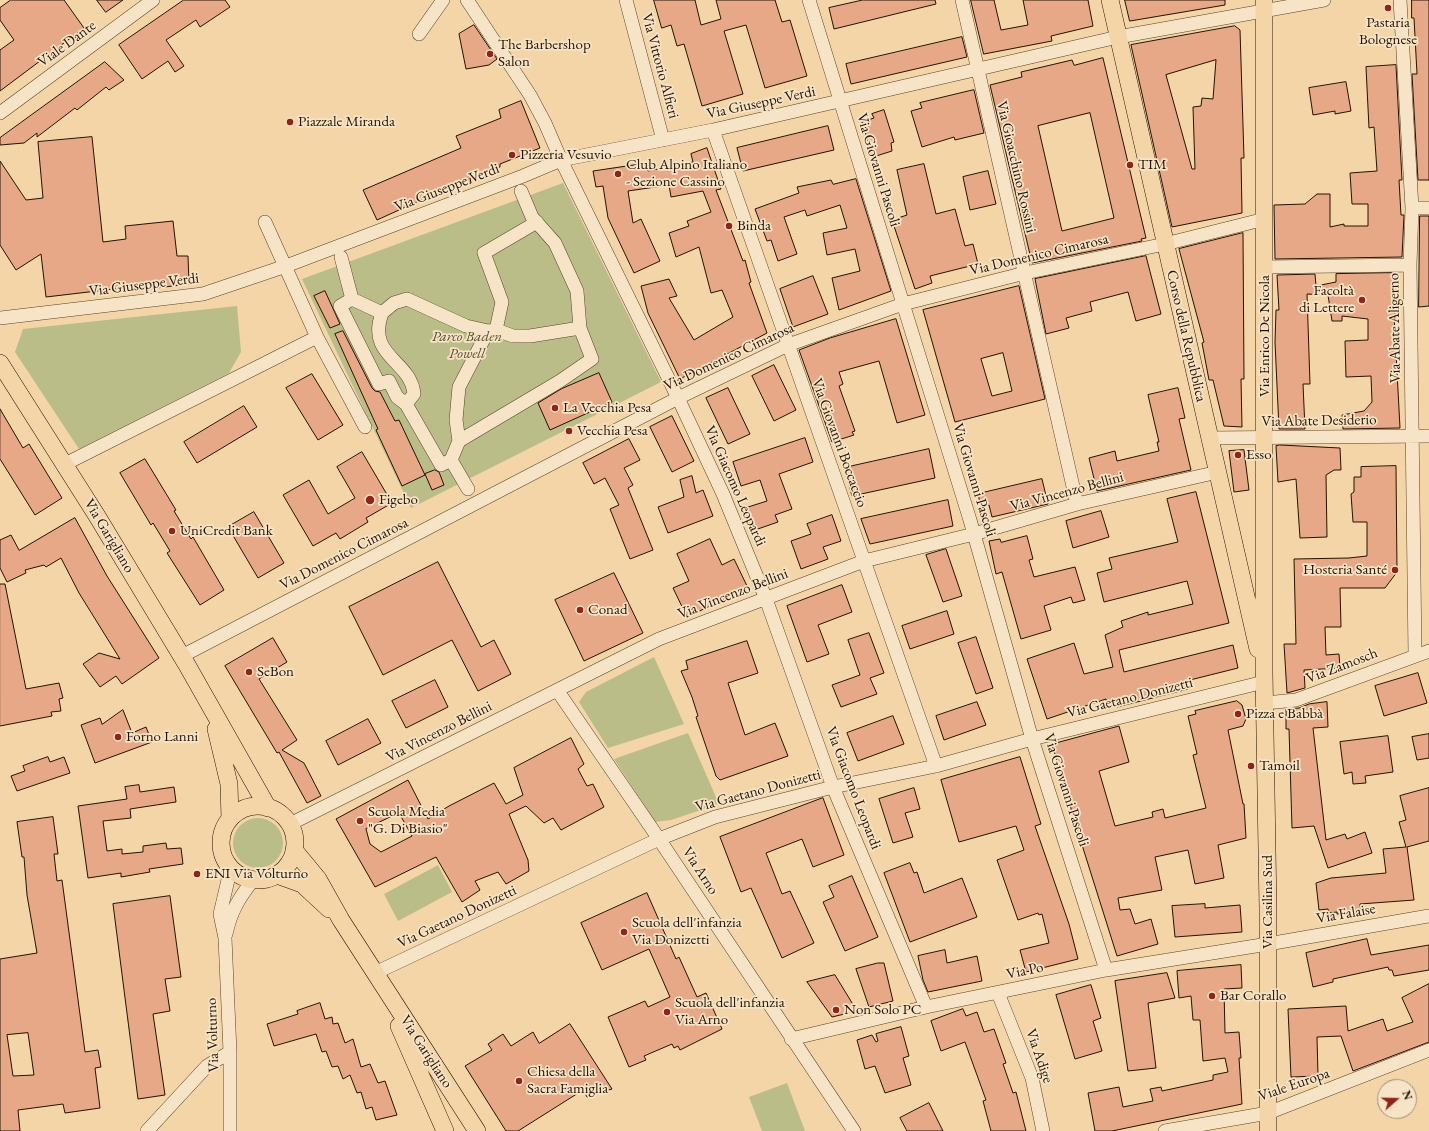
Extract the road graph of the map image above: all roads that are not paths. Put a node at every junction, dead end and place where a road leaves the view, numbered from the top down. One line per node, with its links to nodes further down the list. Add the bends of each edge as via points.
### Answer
1 (154, 0): 15 (street, Viale Dante)
2 (443, 0): 11 (street)
3 (467, 0): 18 (street, Via Giacomo Leopardi, via 530,95)
4 (626, 0): 17 (street, Via Vittorio Alfieri)
5 (809, 0): 14 (street, Via Giovanni Pascoli)
6 (962, 0): 13 (street, Via Gioacchino Rossini)
7 (1110, 0): 12 (main road, Corso della Repubblica)
8 (1324, 0): 10 (street, Via Giuseppe Verdi)
9 (1400, 0): 20 (street, Via Abate Aligerno)
10 (1264, 5): 12 (street, Via Giuseppe Verdi); 22 (main road, Via Enrico De Nicola)
11 (419, 34)
12 (1118, 37): 13 (street, Via Giuseppe Verdi); 25 (main road, Corso della Repubblica)
13 (977, 70): 14 (street, Via Giuseppe Verdi); 30 (street, Via Gioacchino Rossini)
14 (840, 102): 16 (street, Via Giuseppe Verdi); 32 (street, Via Giovanni Pascoli)
15 (0, 113)
16 (713, 130): 17 (street, Via Giuseppe Verdi); 38 (street, Via Giovanni Boccaccio)
17 (663, 140): 18 (street, Via Giuseppe Verdi)
18 (561, 160): 27 (street, Via Giuseppe Verdi); 42 (street, Via Giacomo Leopardi)
19 (521, 192): 24 (street)
20 (1412, 208): 21 (street); 28 (street, Via Abate Aligerno)
21 (1429, 208)
22 (1265, 219): 25 (street, Via Domenico Cimarosa); 29 (main road, Via Enrico De Nicola)
23 (265, 222): 27 (street)
24 (536, 222): 35 (street, via 555,243 577,291); 36 (street, via 484,253 502,302)
25 (1165, 244): 30 (street, Via Domenico Cimarosa); 47 (main road, Corso della Repubblica)
26 (341, 257): 31 (street)
27 (286, 266): 34 (street, Via Giuseppe Verdi, via 203,294); 37 (street)
28 (1410, 266): 29 (street); 45 (street, Via Abate Aligerno)
29 (1265, 268): 48 (main road, Via Enrico De Nicola)
30 (1025, 273): 32 (street, Via Domenico Cimarosa); 54 (street, Via Gioacchino Rossini)
31 (352, 299): 33 (street); 40 (street, via 340,306)
32 (903, 304): 38 (street, Via Domenico Cimarosa); 55 (street, Via Giovanni Pascoli)
33 (382, 313): 36 (street, via 407,299 466,326); 39 (street, via 379,337)
34 (0, 318)
35 (580, 328): 36 (street, via 530,336 513,336); 49 (street, via 592,359)
36 (492, 330): 49 (street, via 458,387 456,420)
37 (317, 337): 44 (street); 51 (street)
38 (788, 345): 42 (street, Via Domenico Cimarosa); 56 (street, Via Giovanni Boccaccio)
39 (386, 353): 40 (street); 43 (street, via 413,384 414,394)
40 (365, 355): 43 (street, via 379,384 389,381 396,397)
41 (0, 363): 51 (main road, Via Garigliano)
42 (678, 398): 59 (street, Via Giacomo Leopardi, via 723,494); 62 (street, Via Domenico Cimarosa)
43 (406, 404): 50 (street, via 441,464)
44 (365, 427)
45 (1413, 436): 46 (street, Via Abate Desiderio); 48 (street, Via Abate Desiderio); 61 (street, Via Abate Aligerno)
46 (1429, 436)
47 (1210, 438): 48 (street, Via Abate Desiderio); 52 (main road, Corso della Repubblica)
48 (1265, 438): 57 (main road, Via Enrico De Nicola)
49 (459, 441): 50 (street)
50 (451, 460): 53 (street)
51 (65, 464): 62 (main road, Via Garigliano)
52 (1218, 472): 54 (street, Via Vincenzo Bellini); 58 (main road, Corso della Repubblica)
53 (468, 489)
54 (1077, 504): 55 (street, Via Vincenzo Bellini)
55 (974, 534): 56 (street, Via Vincenzo Bellini); 67 (street, Via Giovanni Pascoli)
56 (864, 561): 59 (street, Via Vincenzo Bellini); 68 (street, Via Giovanni Boccaccio)
57 (1265, 586): 58 (main road); 63 (main road, Via Enrico De Nicola)
58 (1244, 589): 63 (main road, Corso della Repubblica)
59 (766, 599): 64 (street, Via Vincenzo Bellini, via 659,639); 69 (street, Via Giacomo Leopardi)
60 (1429, 651): 61 (street, Via Zamosch)
61 (1416, 655): 65 (street, Via Zamosch, via 1296,700)
62 (182, 656): 66 (main road, Via Garigliano)
63 (1264, 678): 65 (main road, Via Casilina Sud); 67 (street, Via Gaetano Donizetti)
64 (557, 690): 72 (street, Via Vincenzo Bellini); 73 (street, Via Arno)
65 (1265, 703): 81 (main road, Via Casilina Sud)
66 (212, 711): 70 (main road, Via Garigliano); 71 (main road, Via Garigliano, via 229,784)
67 (1032, 739): 68 (street, Via Gaetano Donizetti); 82 (street, Via Giovanni Pascoli)
68 (936, 766): 69 (street, Via Gaetano Donizetti)
69 (833, 787): 73 (street, Via Gaetano Donizetti, via 715,817); 85 (street, Via Giacomo Leopardi)
70 (268, 808): 71 (main road, via 247,808); 72 (main road, Via Garigliano, via 281,814)
71 (230, 819): 75 (main road, Via Garigliano, via 221,841 221,850)
72 (290, 824): 74 (main road)
73 (659, 839): 83 (street, Via Gaetano Donizetti); 86 (street, Via Arno)
74 (294, 850): 76 (main road, via 288,864); 79 (main road, Via Garigliano, via 318,879)
75 (228, 865): 77 (main road, via 239,875); 80 (street, Via Volturno, via 228,880 220,914)
76 (277, 875): 77 (main road); 79 (main road, Via Garigliano, via 302,884)
77 (253, 880): 80 (street, Via Volturno, via 230,915)
78 (1429, 916): 81 (street, Via Falaise)
79 (341, 920): 83 (main road, Via Garigliano)
80 (225, 938): 88 (street, Via Volturno)
81 (1268, 944): 82 (street, Via Po); 89 (main road, Via Casilina Sud)
82 (1106, 970): 84 (street, Via Po)
83 (375, 973): 92 (main road, Via Garigliano); 93 (main road, Via Garigliano)
84 (998, 994): 85 (street, Via Po); 95 (street, Via Adige, via 1032,1078)
85 (926, 1007): 86 (street, Via Po)
86 (791, 1039): 94 (street, Via Arno)
87 (1429, 1050): 89 (street, Viale Europa)
88 (230, 1052): 90 (street, via 207,1066); 91 (street, Via Volturno)
89 (1268, 1113): 96 (street, Viale Europa); 97 (main road, Via Casilina Sud)
90 (147, 1131)
91 (230, 1131)
92 (445, 1131)
93 (477, 1131)
94 (854, 1131)
95 (1043, 1131)
96 (1165, 1131)
97 (1268, 1131)

